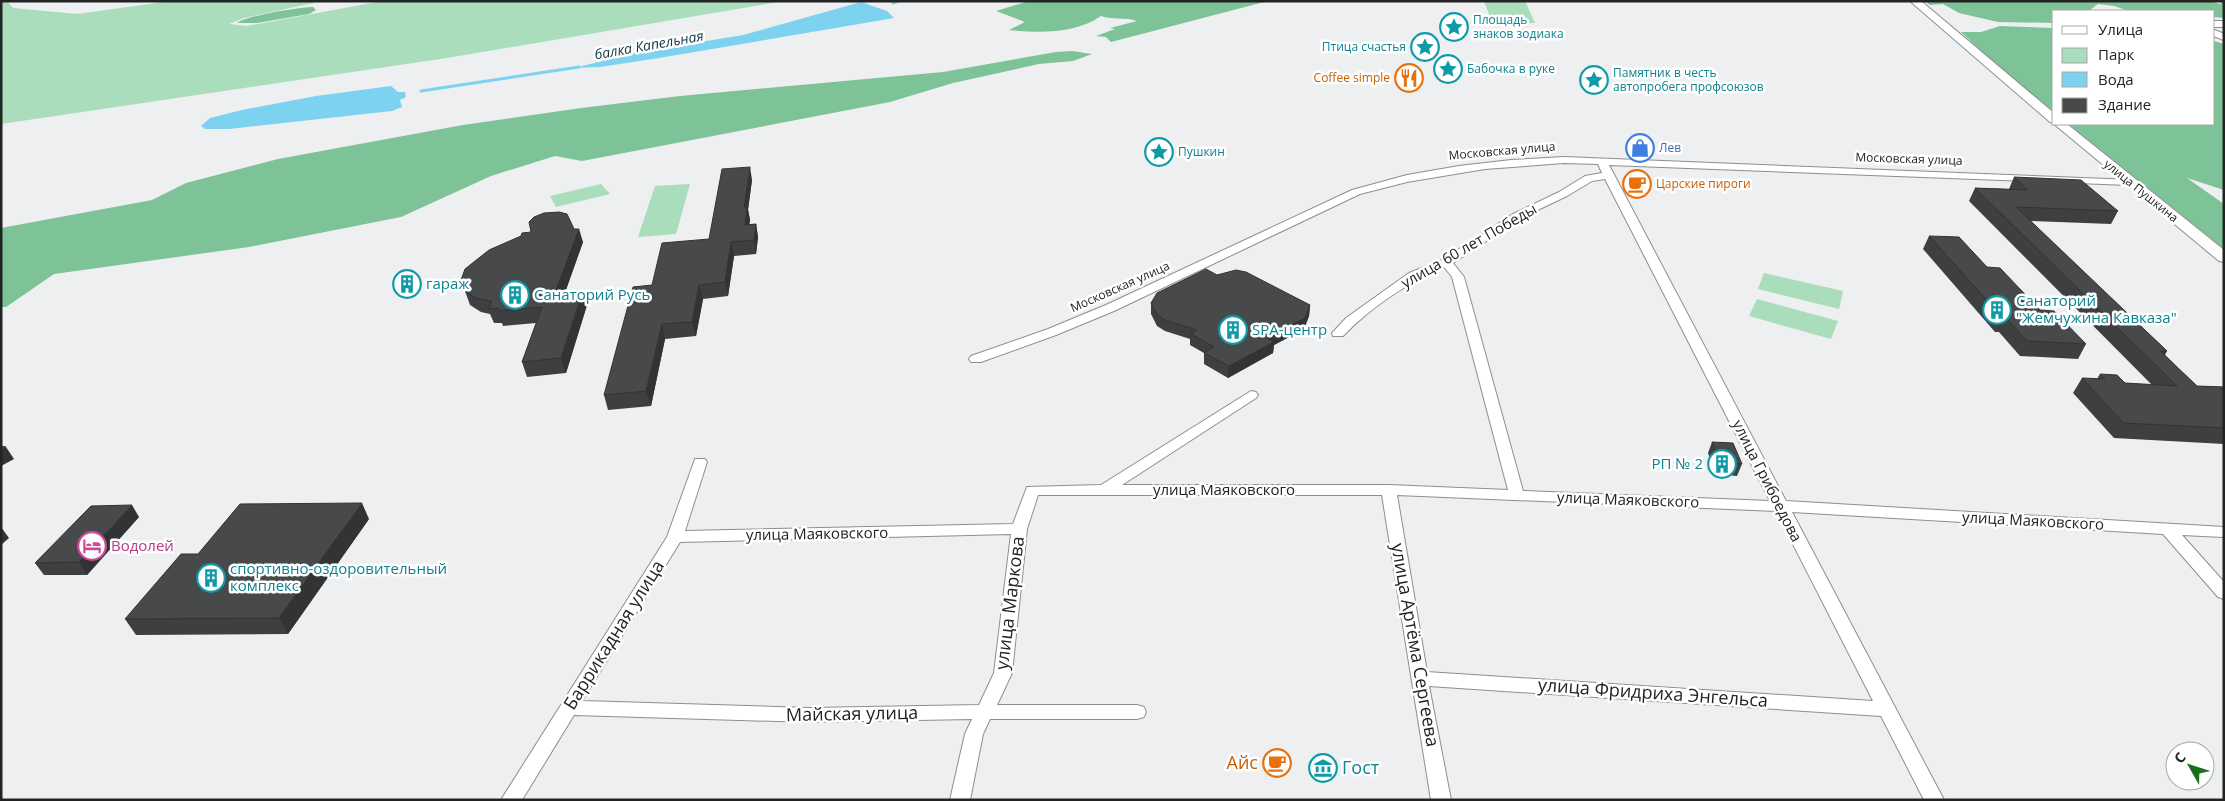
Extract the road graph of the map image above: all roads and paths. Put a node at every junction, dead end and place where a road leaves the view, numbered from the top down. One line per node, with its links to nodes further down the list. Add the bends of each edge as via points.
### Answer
1 (1915, 1): 4 (street)
2 (2216, 17): 3 (street)
3 (2224, 23)
4 (2052, 117)
5 (2061, 125): 7 (street, улица Пушкина)
6 (1605, 168): 7 (street, Московская улица); 9 (street, улица 60 лет Победы, via 1563,194 1517,216); 11 (street, Московская улица, via 1530,161 1441,170 1356,192 1110,308); 18 (street, улица Грибоедова)
7 (2129, 182): 8 (street, улица Пушкина)
8 (2224, 258)
9 (1446, 262): 10 (street, улица 60 лет Победы, via 1401,284 1350,320); 17 (street, via 1458,276)
10 (1338, 333)
11 (976, 359)
12 (1251, 396): 15 (street)
13 (700, 462): 22 (street, Баррикадная улица)
14 (1032, 490): 15 (street, улица Маяковского); 19 (street, улица Маркова)
15 (1104, 490): 16 (street, улица Маяковского)
16 (1389, 490): 17 (street, улица Маяковского); 24 (street, улица Артёма Сергеева)
17 (1517, 496): 18 (street, улица Маяковского)
18 (1780, 506): 20 (street, улица Маяковского); 26 (street, улица Грибоедова)
19 (1019, 529): 22 (street, улица Маяковского); 27 (street, улица Маркова, via 1003,674)
20 (2168, 529): 21 (street, улица Маяковского); 23 (street)
21 (2224, 532)
22 (675, 537): 25 (street, Баррикадная улица)
23 (2224, 593)
24 (1419, 678): 26 (street, улица Фридриха Энгельса); 31 (street, улица Артёма Сергеева)
25 (568, 708): 27 (street, Майская улица, via 809,715); 29 (street, Баррикадная улица)
26 (1887, 709): 32 (street, улица Грибоедова)
27 (984, 712): 28 (street, Майская улица); 30 (street, улица Маркова, via 974,734)
28 (1137, 712)
29 (512, 800)
30 (960, 800)
31 (1442, 800)
32 (1934, 800)

